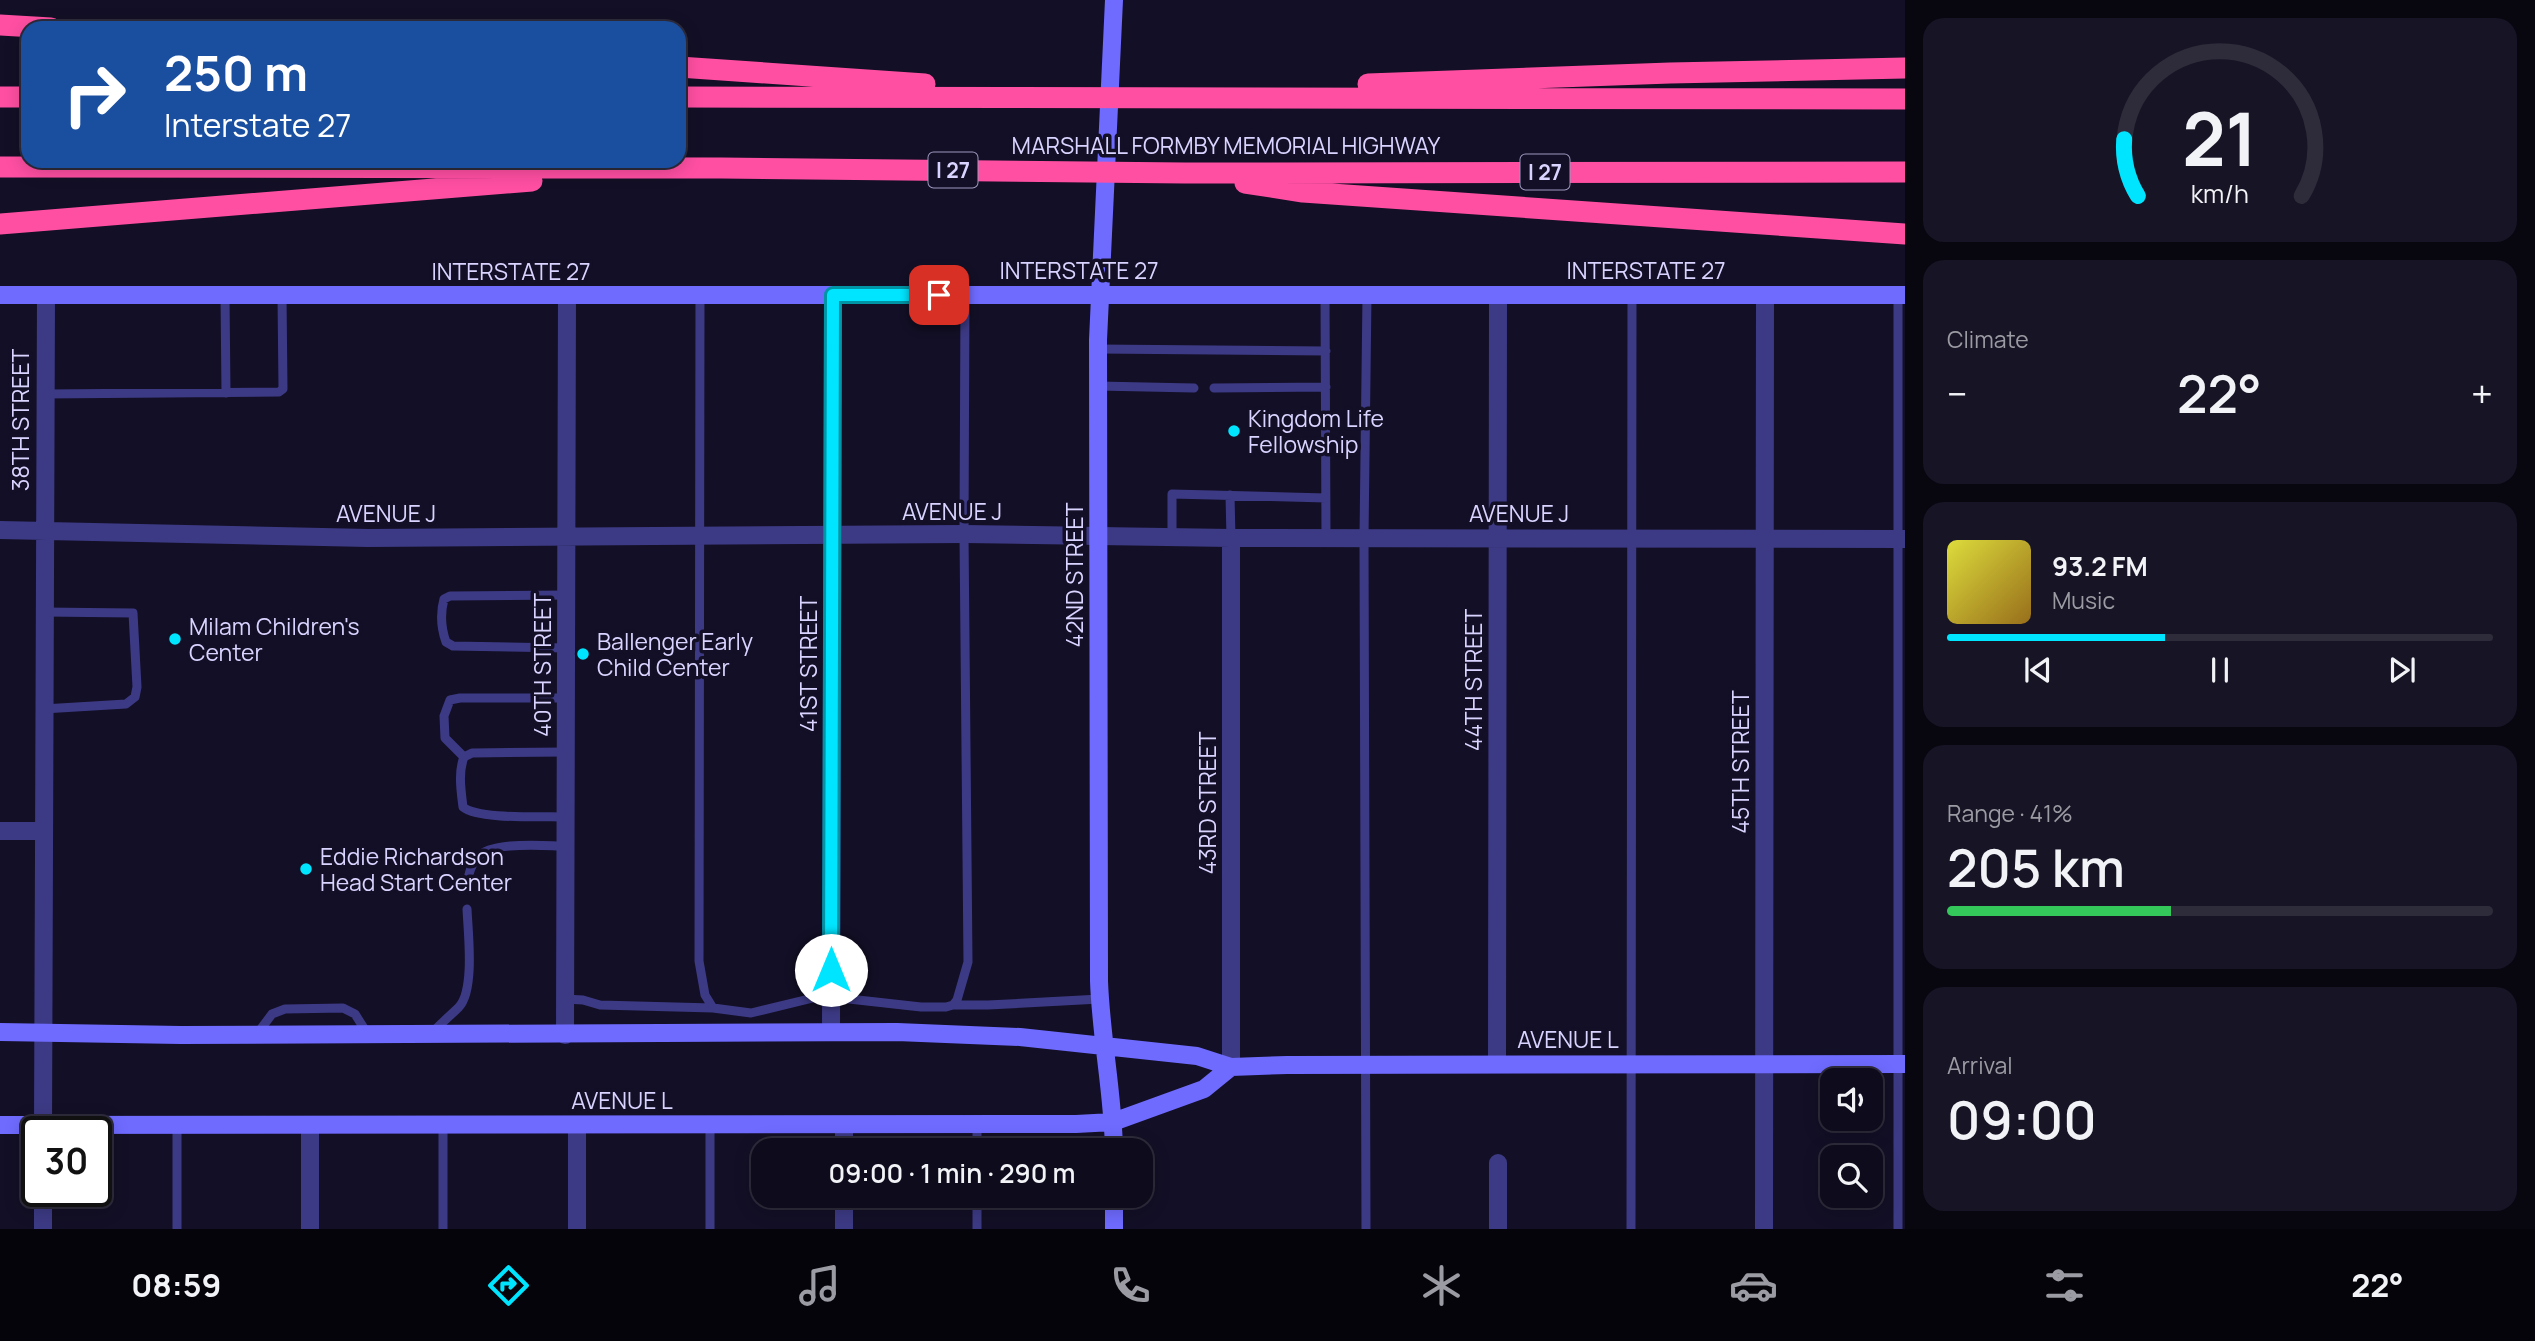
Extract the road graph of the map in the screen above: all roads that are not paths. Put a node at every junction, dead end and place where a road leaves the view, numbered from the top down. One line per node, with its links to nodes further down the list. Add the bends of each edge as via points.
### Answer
1 (1114, 9): 26 (street, 42ND STREET)
2 (0, 25): 3 (highway)
3 (21, 26)
4 (686, 68): 6 (highway)
5 (1905, 68): 7 (highway, via 1399,82)
6 (1073, 96): 7 (highway, MARSHALL FORMBY MEMORIAL HIGHWAY); 10 (highway, MARSHALL FORMBY MEMORIAL HIGHWAY)
7 (1190, 96): 11 (highway, MARSHALL FORMBY MEMORIAL HIGHWAY)
8 (0, 97): 9 (highway)
9 (21, 97)
10 (686, 97)
11 (1905, 99)
12 (0, 167): 13 (highway, MARSHALL FORMBY MEMORIAL HIGHWAY / I 27)
13 (21, 167)
14 (686, 168): 15 (highway, MARSHALL FORMBY MEMORIAL HIGHWAY / I 27)
15 (722, 168): 17 (highway, MARSHALL FORMBY MEMORIAL HIGHWAY / I 27); 18 (highway)
16 (1905, 172): 17 (highway, MARSHALL FORMBY MEMORIAL HIGHWAY / I 27)
17 (1185, 173): 19 (highway, via 1303,192)
18 (0, 223)
19 (1905, 234)
20 (0, 295): 33 (street, INTERSTATE 27)
21 (282, 295): 22 (street, INTERSTATE 27); 34 (street, INTERSTATE 27); 41 (lane, via 283,389)
22 (567, 295): 23 (street, INTERSTATE 27); 58 (street, 40TH STREET)
23 (701, 295): 24 (street, INTERSTATE 27); 50 (lane)
24 (833, 295): 25 (street, INTERSTATE 27); 51 (street, 41ST STREET)
25 (965, 295): 26 (street, INTERSTATE 27); 49 (lane)
26 (1100, 295): 27 (street, INTERSTATE 27); 35 (street, 42ND STREET)
27 (1325, 295): 28 (street, INTERSTATE 27); 36 (lane)
28 (1367, 295): 29 (street, INTERSTATE 27); 55 (lane)
29 (1499, 295): 30 (street, INTERSTATE 27); 56 (street, 44TH STREET)
30 (1632, 295): 31 (street, INTERSTATE 27); 57 (lane)
31 (1765, 295): 32 (street, INTERSTATE 27); 60 (street, 45TH STREET)
32 (1901, 295): 61 (lane)
33 (46, 296): 34 (street, INTERSTATE 27); 42 (street, 38TH STREET)
34 (225, 296): 41 (lane)
35 (1098, 349): 36 (lane); 37 (street, 42ND STREET)
36 (1326, 351): 38 (lane)
37 (1098, 386): 39 (lane); 52 (street, 42ND STREET)
38 (1326, 387): 40 (lane); 44 (lane)
39 (1194, 388)
40 (1214, 388)
41 (226, 393): 42 (lane)
42 (45, 394): 48 (street, 38TH STREET)
43 (1278, 442): 44 (lane)
44 (1326, 443): 46 (lane)
45 (1230, 495): 46 (lane); 53 (lane, via 1172,494); 59 (lane)
46 (1326, 498): 54 (lane)
47 (0, 530): 48 (street, AVENUE J)
48 (44, 530): 58 (street, AVENUE J); 63 (street, 38TH STREET)
49 (964, 534): 51 (street, AVENUE J); 52 (street, AVENUE J); 78 (lane, via 968,962)
50 (699, 537): 51 (street, AVENUE J); 58 (street, AVENUE J); 79 (lane, via 699,961 705,996)
51 (832, 537): 75 (street, 41ST STREET)
52 (1098, 537): 53 (street, AVENUE J); 77 (street, 42ND STREET)
53 (1172, 537): 59 (street, AVENUE J)
54 (1326, 537): 55 (street, AVENUE J); 59 (street, AVENUE J)
55 (1364, 537): 56 (street, AVENUE J); 92 (lane)
56 (1498, 537): 57 (street, AVENUE J); 89 (street, 44TH STREET)
57 (1631, 537): 60 (street, AVENUE J); 88 (lane)
58 (567, 538): 62 (street, 40TH STREET)
59 (1231, 538): 93 (street, 43RD STREET)
60 (1765, 539): 61 (street, AVENUE J); 90 (street, 45TH STREET)
61 (1902, 539): 91 (lane)
62 (566, 595): 64 (street, 40TH STREET); 64 (lane, via 450,596 442,608 442,631 453,646)
63 (44, 612): 66 (street, 38TH STREET); 66 (lane, via 133,613 137,687 126,704)
64 (566, 648): 65 (street, 40TH STREET)
65 (566, 698): 67 (street, 40TH STREET); 68 (lane, via 450,700 444,738)
66 (43, 709): 71 (street, 38TH STREET)
67 (566, 752): 68 (lane, via 472,753); 69 (street, 40TH STREET)
68 (464, 757): 69 (lane, via 460,789 463,807 469,811)
69 (565, 817): 72 (street, 40TH STREET)
70 (0, 831): 71 (street)
71 (43, 831): 82 (street, 38TH STREET)
72 (565, 846): 73 (lane, via 492,849 479,855); 76 (street, 40TH STREET)
73 (467, 883)
74 (467, 909): 85 (lane, via 468,985 460,1007)
75 (831, 997): 78 (lane, via 921,1007); 79 (lane, via 751,1013); 81 (street, 41ST STREET)
76 (565, 999): 79 (lane, via 600,1005); 86 (street, 40TH STREET)
77 (1100, 999): 78 (lane); 87 (street, 42ND STREET)
78 (953, 1005)
79 (713, 1008)
80 (0, 1032): 82 (street, AVENUE L)
81 (831, 1032): 86 (street, AVENUE L); 87 (street, AVENUE L, via 968,1034)
82 (44, 1033): 83 (street, AVENUE L); 94 (street, 38TH STREET)
83 (256, 1035): 84 (street, AVENUE L); 84 (lane, via 272,1014 285,1009 343,1008 355,1014)
84 (368, 1035): 85 (street, AVENUE L)
85 (430, 1035): 86 (street, AVENUE L)
86 (565, 1035)
87 (1103, 1047): 93 (street, AVENUE L, via 1197,1056); 95 (street, 42ND STREET)
88 (1632, 1063): 89 (street, AVENUE L); 90 (street, AVENUE L); 125 (lane)
89 (1497, 1064): 92 (street, AVENUE L)
90 (1764, 1064): 91 (street, AVENUE L); 126 (street, 45TH STREET)
91 (1902, 1064): 127 (lane)
92 (1366, 1065): 93 (street, AVENUE L); 123 (lane)
93 (1231, 1067): 95 (street, AVENUE L, via 1204,1088)
94 (43, 1116)
95 (1114, 1122): 103 (street, AVENUE L); 108 (street, 42ND STREET)
96 (443, 1124): 99 (street, AVENUE L); 100 (street, AVENUE L); 117 (lane)
97 (0, 1125): 104 (street, AVENUE L)
98 (177, 1125): 99 (street, AVENUE L); 105 (street, AVENUE L); 115 (lane)
99 (310, 1125): 116 (street)
100 (577, 1125): 101 (street, AVENUE L); 118 (street)
101 (710, 1125): 102 (street, AVENUE L); 119 (lane)
102 (844, 1125): 103 (street, AVENUE L); 106 (street)
103 (977, 1125): 107 (lane)
104 (21, 1127)
105 (112, 1127)
106 (844, 1138)
107 (977, 1138)
108 (1114, 1138)
109 (1498, 1163): 124 (street)
110 (43, 1207): 114 (street)
111 (844, 1208): 120 (street)
112 (977, 1208): 121 (lane)
113 (1114, 1208): 122 (street)
114 (43, 1229)
115 (177, 1229)
116 (310, 1229)
117 (443, 1229)
118 (577, 1229)
119 (709, 1229)
120 (844, 1229)
121 (977, 1229)
122 (1114, 1229)
123 (1366, 1229)
124 (1498, 1229)
125 (1631, 1229)
126 (1764, 1229)
127 (1898, 1229)

